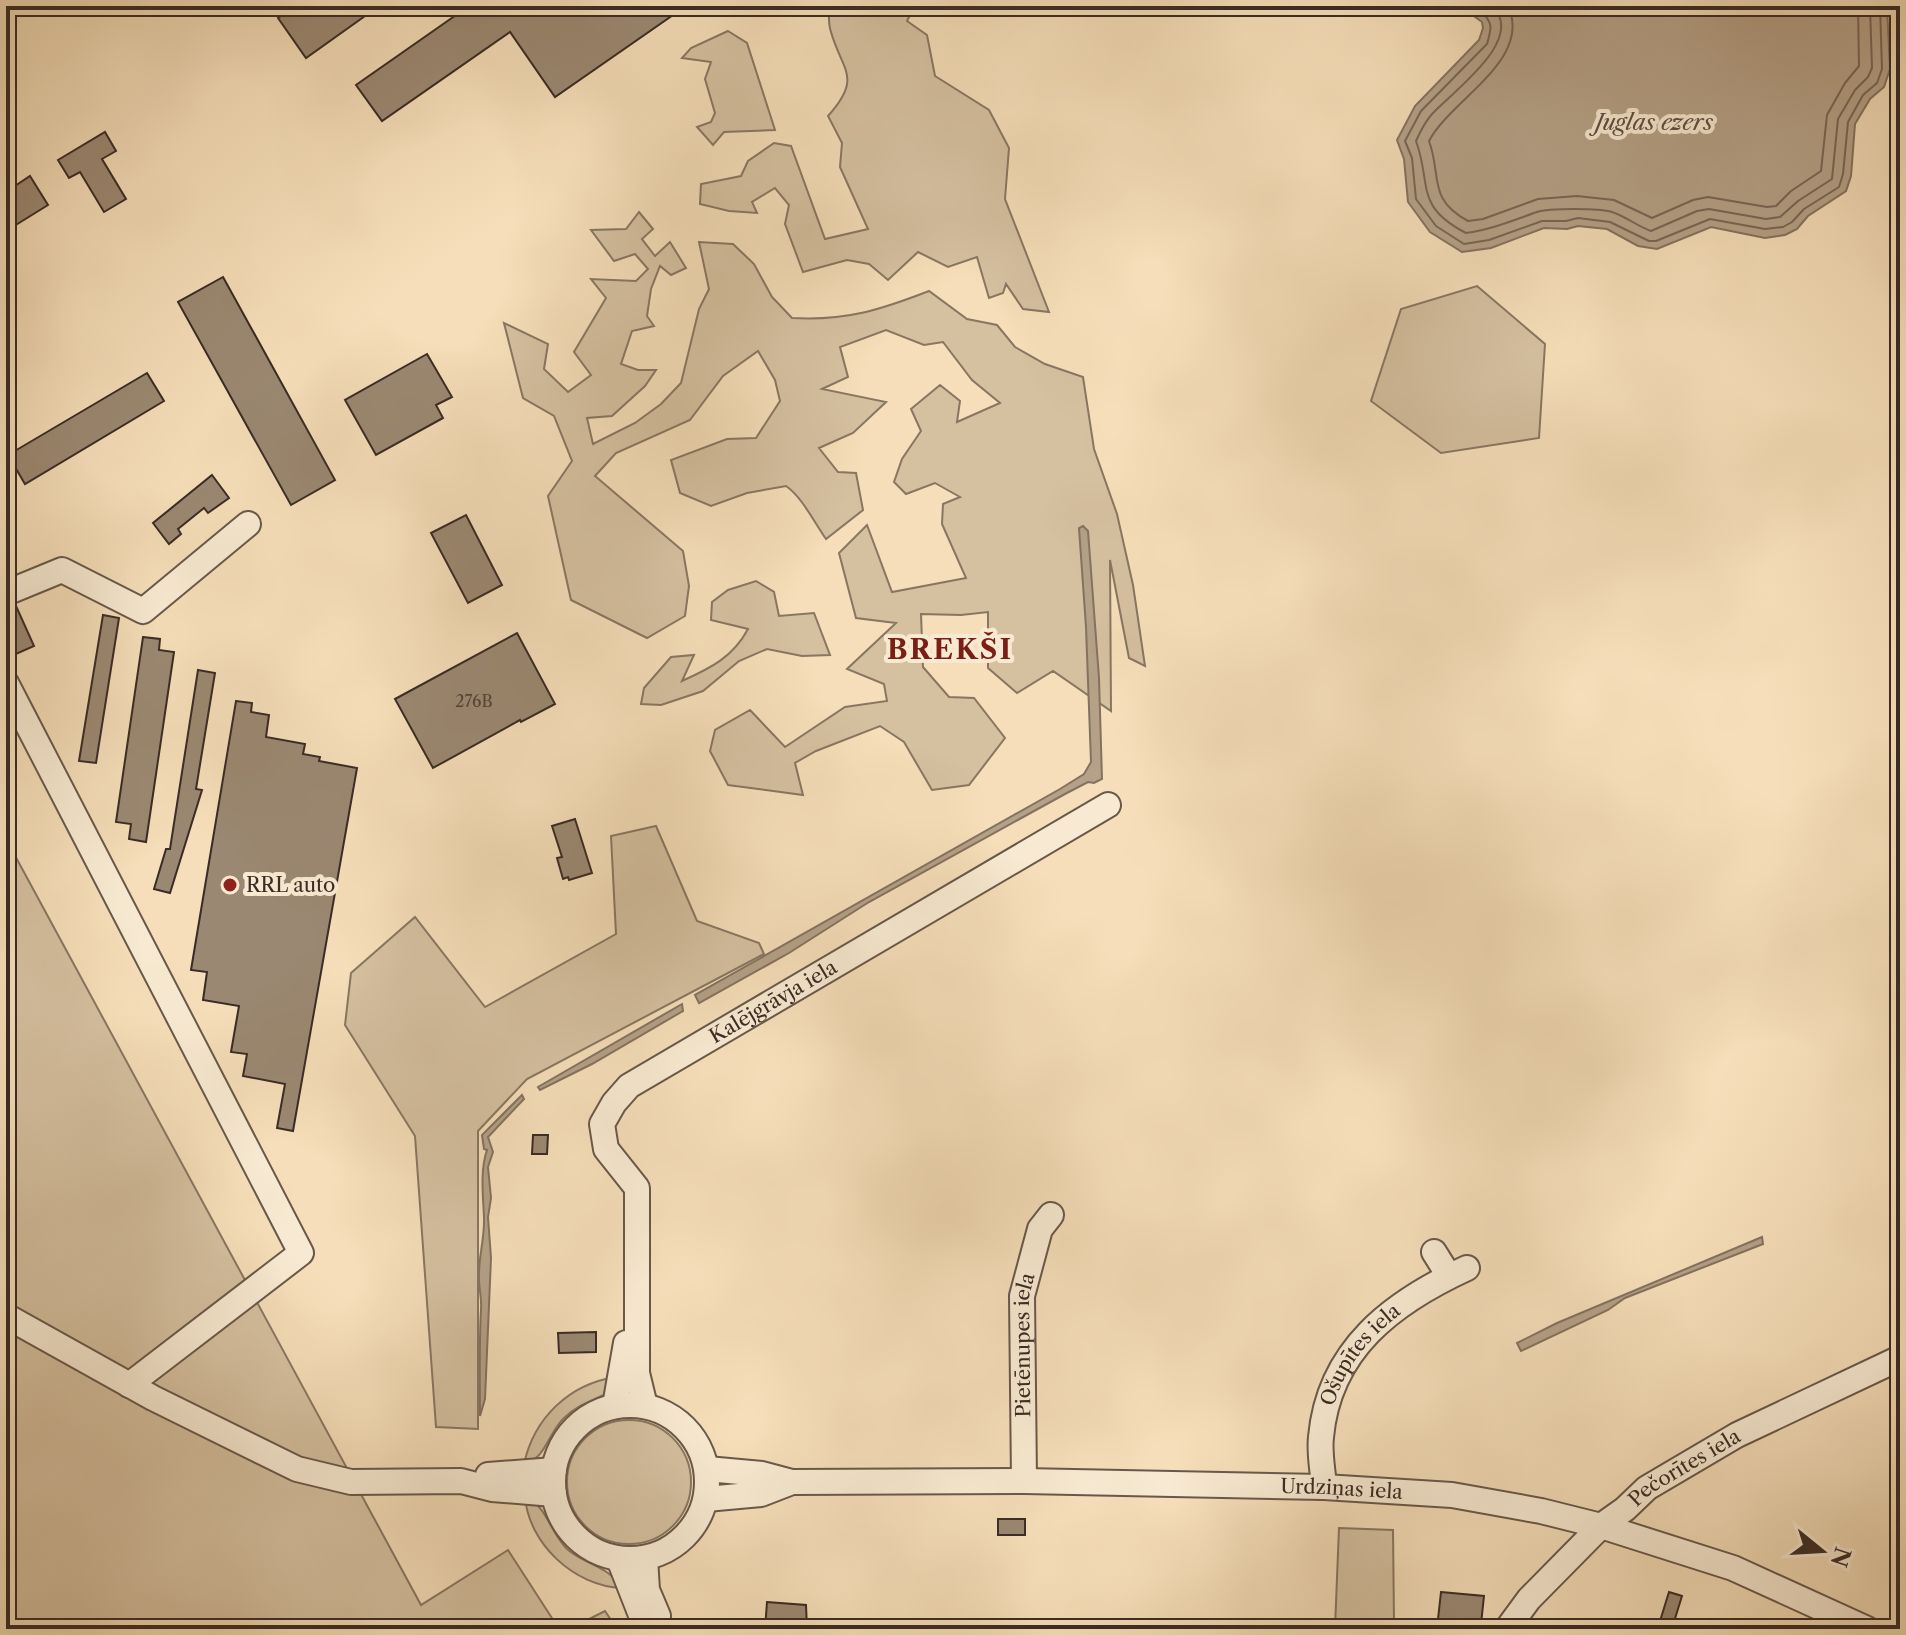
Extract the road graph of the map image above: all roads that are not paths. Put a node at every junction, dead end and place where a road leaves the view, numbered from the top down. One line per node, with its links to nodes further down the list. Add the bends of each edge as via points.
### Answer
1 (248, 524): 2 (street, via 143,611 62,570)
2 (6, 593)
3 (6, 683): 10 (street, via 301,1253)
4 (1108, 805): 7 (street, Kalējgrāvja iela, via 629,1086 602,1124 606,1149 637,1188)
5 (1037, 1222): 14 (street, Pietēnupes iela, via 1022,1296)
6 (1434, 1252): 17 (street, Ošupītes iela, via 1458,1272 1379,1320 1334,1384 1321,1437)
7 (636, 1286): 11 (street, Kalējgrāvja iela); 12 (street, Kalējgrāvja iela, via 638,1383)
8 (6, 1316): 10 (street)
9 (1900, 1358): 19 (street, Pečorītes iela, via 1737,1435 1647,1488)
10 (129, 1385): 15 (street, via 297,1469 351,1482 461,1481 492,1474)
11 (615, 1406): 12 (street); 15 (street, via 579,1424 563,1445)
12 (645, 1406): 13 (street, via 686,1428)
13 (707, 1469): 16 (street, Urdziņas iela); 18 (street)
14 (1024, 1481): 16 (street, Urdziņas iela); 17 (street, Urdziņas iela)
15 (554, 1482): 21 (street, via 561,1517 576,1537 596,1552)
16 (792, 1482): 18 (street, Urdziņas iela, via 761,1494)
17 (1324, 1487): 19 (street, Urdziņas iela, via 1452,1495)
18 (706, 1499): 20 (street, via 684,1538)
19 (1601, 1526): 24 (street, Pečorītes iela); 25 (street, Urdziņas iela, via 1733,1568)
20 (645, 1558): 21 (street); 23 (street, via 647,1590)
21 (619, 1559): 22 (street)
22 (652, 1629)
23 (664, 1629)
24 (1507, 1629)
25 (1867, 1629)

